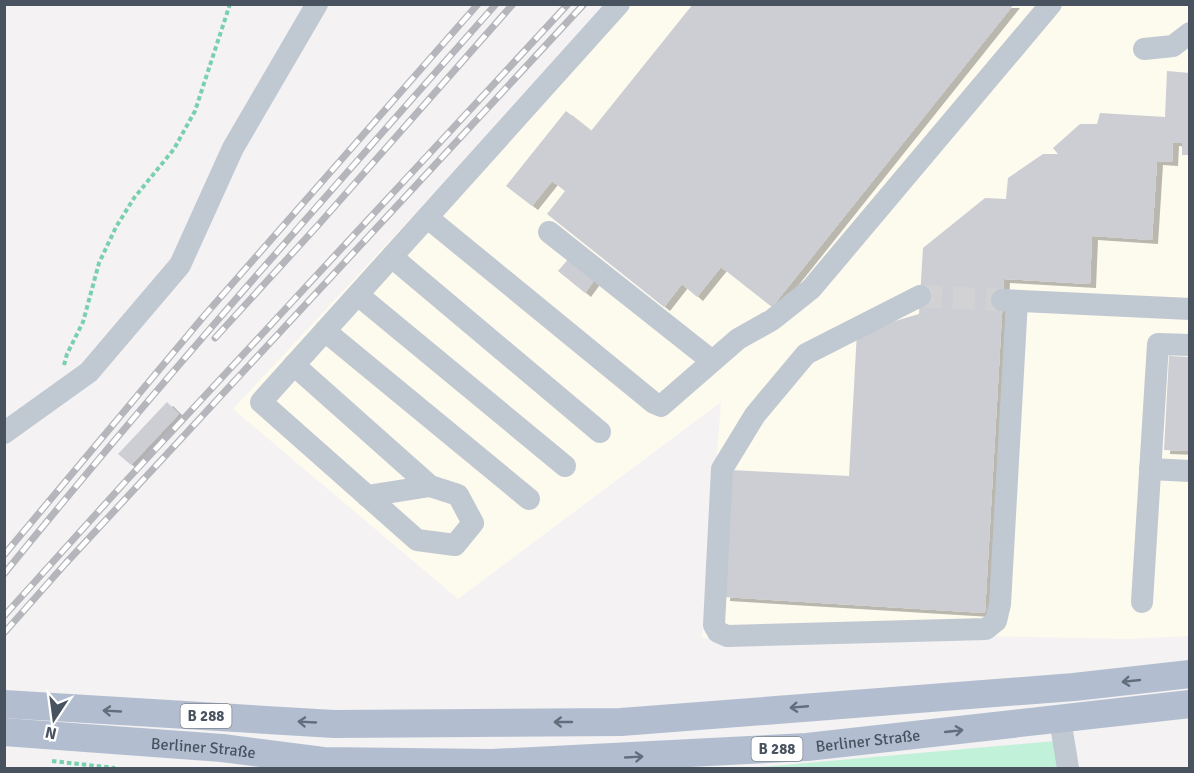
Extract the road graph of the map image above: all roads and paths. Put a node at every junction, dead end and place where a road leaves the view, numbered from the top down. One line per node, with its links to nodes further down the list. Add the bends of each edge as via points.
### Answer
1 (230, 4): 17 (path, via 195,111 174,149 134,198 99,263 83,322 67,354)
2 (317, 4): 17 (street, via 233,148 180,265 89,372)
3 (619, 4): 7 (street)
4 (1051, 4): 15 (street, via 811,289)
5 (1190, 33): 6 (street, via 1173,46)
6 (1144, 49)
7 (428, 218): 9 (street); 15 (street, via 654,403 661,406)
8 (549, 232): 15 (street)
9 (392, 257): 10 (street); 18 (street)
10 (358, 295): 13 (street); 20 (street)
11 (920, 296): 12 (street, via 806,354 754,415 722,469 714,625 718,632 727,636 986,629 996,621 1001,592 1009,300)
12 (1190, 309)
13 (325, 331): 16 (street); 25 (street)
14 (1190, 345): 21 (street, via 1158,344)
15 (712, 361)
16 (294, 365): 23 (street); 24 (street, via 261,402)
17 (65, 389): 19 (street)
18 (600, 432)
19 (4, 433)
20 (565, 466)
21 (1150, 469): 22 (street); 26 (street)
22 (1190, 471)
23 (430, 486): 24 (street); 24 (street, via 458,495 473,523 455,545 417,540)
24 (367, 495)
25 (529, 499)
26 (1142, 602)
27 (1190, 674): 32 (main road, Berliner Straße / B 288, one-way to 32, via 1074,687 621,722)
28 (4, 704): 31 (main road, Berliner Straße / B 288, one-way to 28)
29 (1190, 704): 30 (main road, Berliner Straße / B 288)
30 (1060, 719): 36 (main road, Berliner Straße / B 288, one-way to 30, via 807,747); 38 (street)
31 (349, 723): 32 (main road, Berliner Straße / B 288); 35 (main road)
32 (407, 723): 35 (main road)
33 (4, 732): 34 (main road, Berliner Straße / B 288)
34 (222, 748): 35 (main road, Berliner Straße / B 288); 37 (main road)
35 (373, 766): 36 (main road, Berliner Straße / B 288)
36 (425, 766)
37 (263, 768)
38 (1068, 768)

